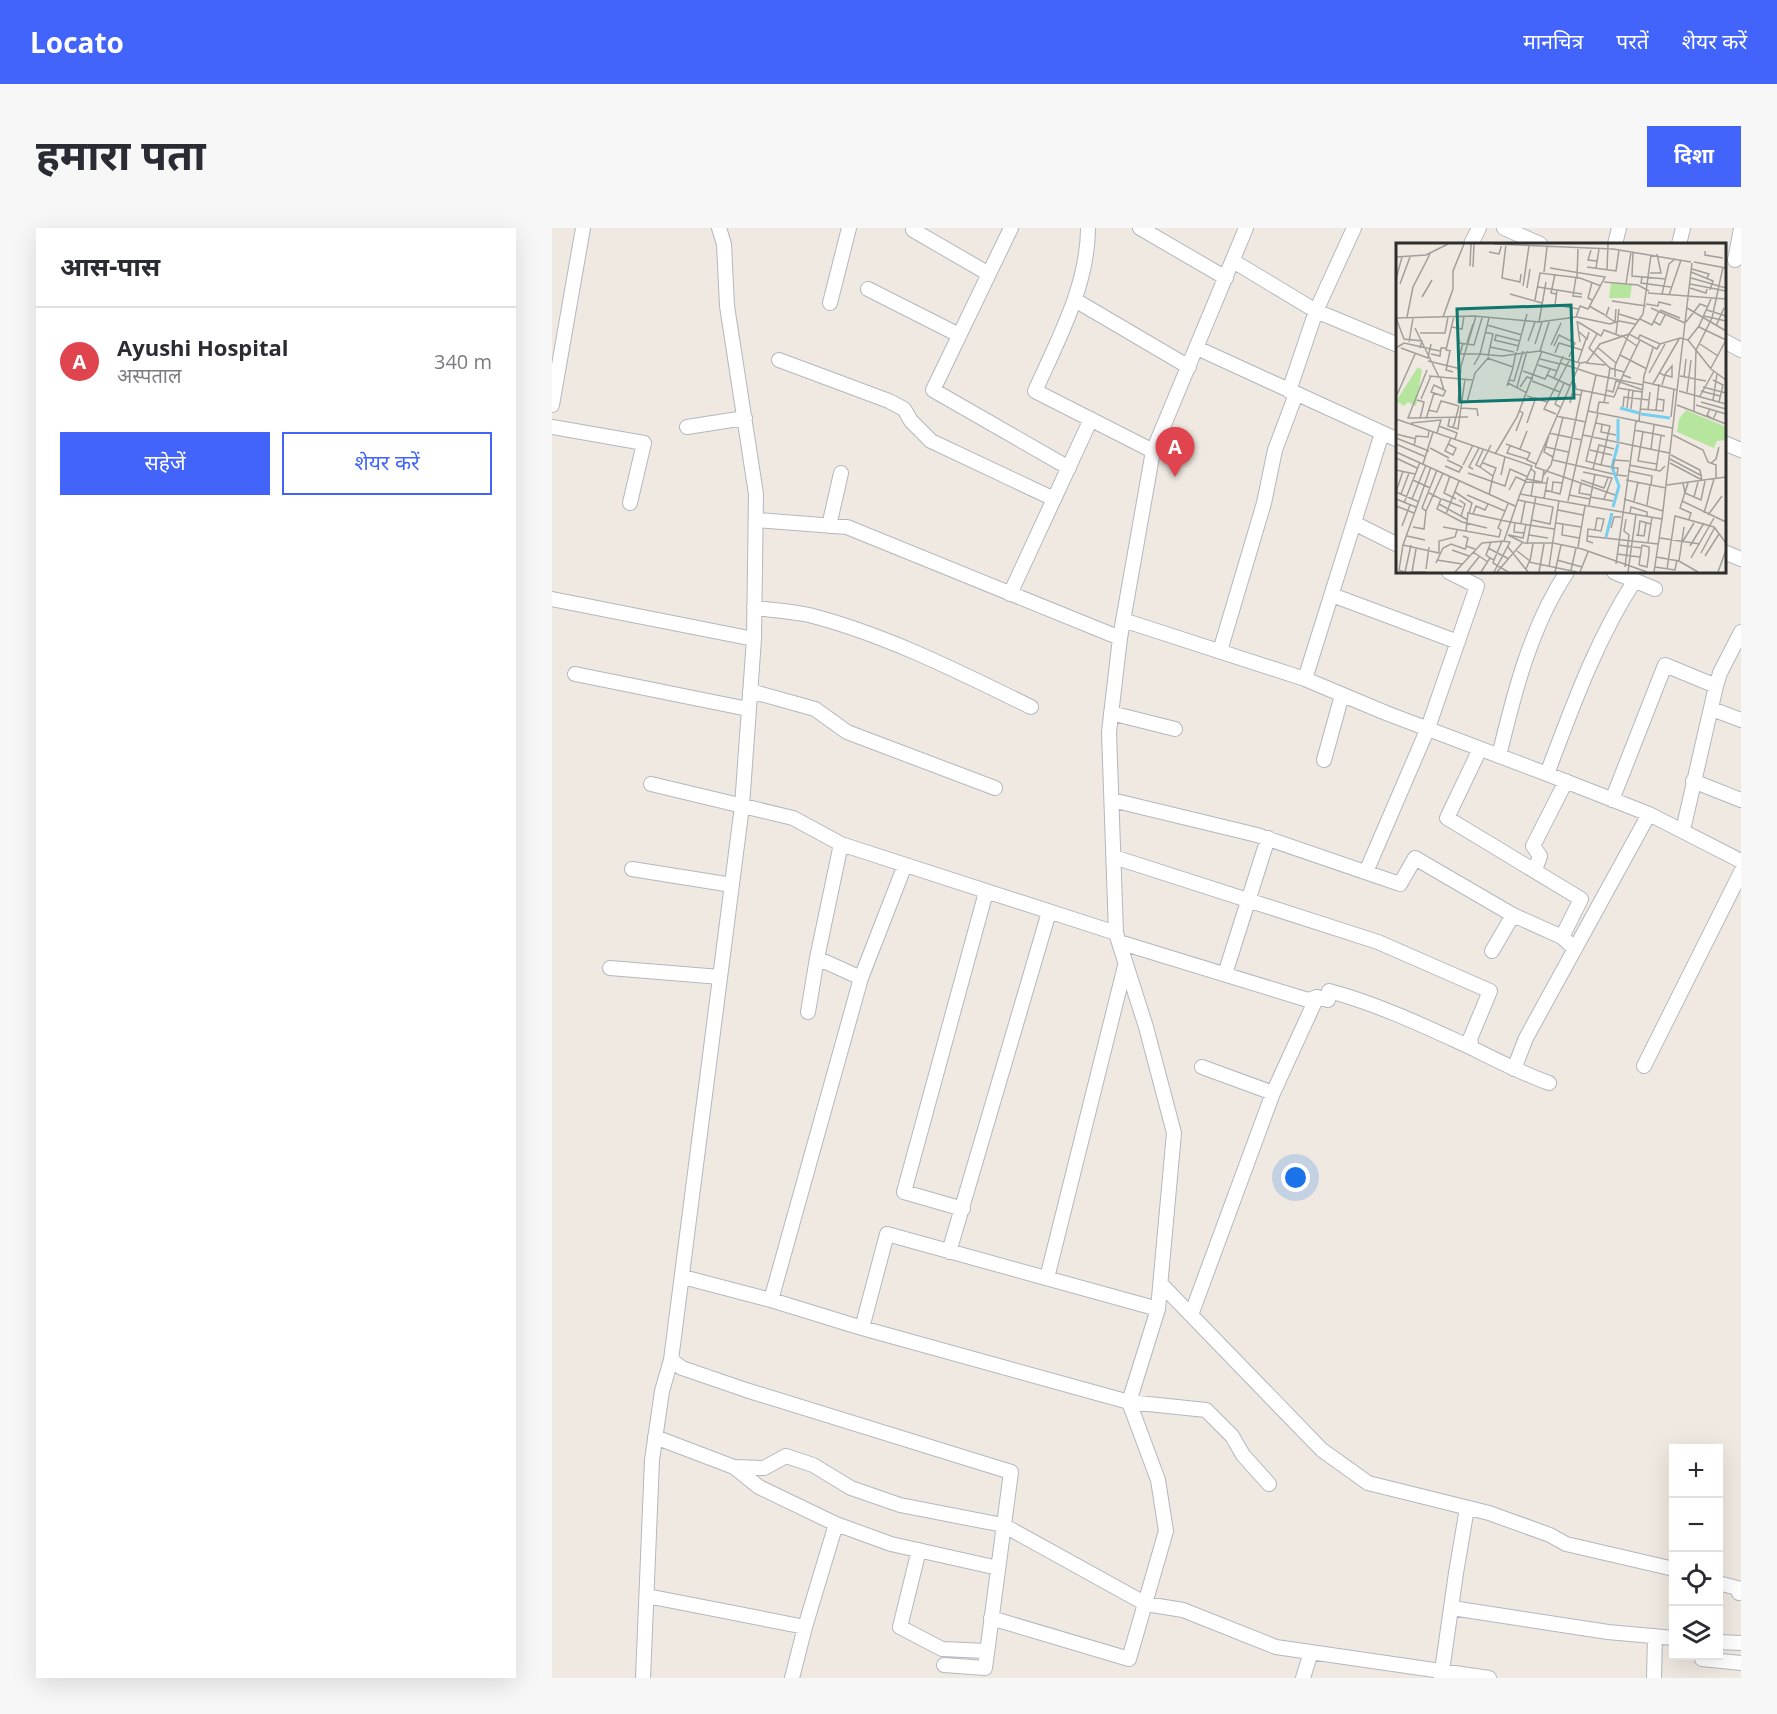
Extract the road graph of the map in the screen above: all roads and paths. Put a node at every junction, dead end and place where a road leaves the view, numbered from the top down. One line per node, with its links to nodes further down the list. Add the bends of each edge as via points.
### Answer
1 (584, 228): 35 (street)
2 (719, 228): 36 (street)
3 (849, 228): 25 (street)
4 (1011, 228): 21 (street)
5 (1088, 228): 24 (street)
6 (1140, 228): 22 (street)
7 (1246, 228): 20 (street)
8 (1354, 228): 26 (street)
9 (1479, 228): 15 (street)
10 (1504, 228): 16 (street)
11 (1619, 228): 17 (street)
12 (1683, 228): 18 (street)
13 (1741, 229): 19 (street)
14 (913, 230): 21 (street)
15 (1472, 243)
16 (1538, 243)
17 (1615, 243)
18 (1679, 243)
19 (1733, 260)
20 (1233, 261): 22 (street); 26 (street)
21 (989, 274): 27 (street)
22 (1226, 278): 30 (street)
23 (868, 289): 27 (street)
24 (1075, 300): 33 (street); 37 (street, via 1035,391)
25 (830, 303)
26 (1316, 311): 29 (street); 34 (street)
27 (959, 335): 45 (street, via 933,390)
28 (1726, 342): 31 (street)
29 (1396, 344)
30 (1197, 348): 33 (street); 34 (street)
31 (1741, 350)
32 (779, 360): 47 (street, via 889,401 904,409 931,441)
33 (1189, 367): 44 (street)
34 (1293, 392): 40 (street); 69 (street)
35 (552, 405)
36 (745, 418): 39 (street); 49 (street)
37 (1091, 419): 44 (street); 45 (street)
38 (552, 427): 48 (street, via 644,443)
39 (687, 427)
40 (1382, 433): 41 (street); 50 (street)
41 (1396, 439)
42 (1726, 443): 43 (street)
43 (1741, 450)
44 (1153, 451): 64 (street)
45 (1069, 468): 47 (street)
46 (841, 472): 51 (street)
47 (1054, 499): 60 (street)
48 (630, 502)
49 (757, 520): 51 (street); 63 (street)
50 (1354, 523): 52 (street); 61 (street)
51 (829, 526): 60 (street, via 847,527)
52 (1396, 544)
53 (1726, 552): 54 (street)
54 (1741, 559)
55 (1451, 573): 68 (street, via 1477,586)
56 (1566, 573): 83 (street, via 1553,594 1516,684)
57 (1617, 573): 58 (street)
58 (1635, 580): 59 (street); 85 (street, via 1582,682)
59 (1655, 589)
60 (1010, 594): 66 (street)
61 (1332, 595): 68 (street); 71 (street)
62 (552, 599): 67 (street)
63 (754, 608): 67 (street); 75 (street, via 807,615 855,630 926,656)
64 (1123, 620): 66 (street); 69 (street)
65 (1741, 632): 72 (street)
66 (1120, 638): 78 (street)
67 (754, 639): 73 (street)
68 (1458, 642): 80 (street)
69 (1220, 651): 71 (street)
70 (575, 674): 76 (street)
71 (1305, 679): 74 (street)
72 (1716, 686): 77 (street); 91 (street, via 1665,665)
73 (750, 691): 76 (street); 89 (street, via 815,709 847,732)
74 (1342, 695): 80 (street); 84 (street)
75 (1030, 707)
76 (748, 709): 93 (street)
77 (1712, 709): 79 (street); 87 (street)
78 (1111, 713): 81 (street); 90 (street)
79 (1741, 720)
80 (1428, 728): 82 (street); 103 (street)
81 (1175, 729)
82 (1480, 749): 83 (street); 102 (street, via 1448,818)
83 (1498, 756): 85 (street)
84 (1324, 760)
85 (1547, 774): 86 (street)
86 (1566, 782): 91 (street); 102 (street, via 1533,846 1540,856)
87 (1693, 782): 92 (street); 95 (street)
88 (651, 784): 93 (street)
89 (995, 788)
90 (1112, 800): 96 (street); 98 (street)
91 (1612, 800): 94 (street)
92 (1741, 800)
93 (742, 806): 97 (street, via 793,818); 105 (street)
94 (1649, 814): 95 (street); 112 (street)
95 (1683, 830): 99 (street)
96 (1268, 838): 103 (street); 107 (street)
97 (841, 844): 100 (street); 114 (street)
98 (1114, 857): 107 (street); 110 (street)
99 (1741, 861)
100 (905, 865): 106 (street); 119 (street)
101 (632, 869): 105 (street)
102 (1535, 870): 111 (street, via 1581,899)
103 (1366, 872): 109 (street, via 1400,884 1415,858)
104 (1741, 872): 123 (street)
105 (732, 885): 118 (street)
106 (986, 892): 108 (street); 128 (street, via 904,1192)
107 (1249, 899): 117 (street); 122 (street, via 1378,942 1490,991 1470,1039)
108 (1049, 912): 110 (street); 128 (street)
109 (1513, 915): 111 (street); 113 (street)
110 (1117, 938): 115 (street); 117 (street)
111 (1562, 938): 112 (street)
112 (1575, 948): 125 (street, via 1526,1038)
113 (1492, 951)
114 (817, 957): 119 (street); 121 (street)
115 (1125, 964): 131 (street); 132 (street, via 1174,1133)
116 (610, 968): 118 (street)
117 (1225, 974): 120 (street, via 1308,1000)
118 (720, 977): 130 (street)
119 (861, 978): 133 (street)
120 (1317, 997): 122 (street, via 1328,1000 1329,991 1360,999); 127 (street)
121 (808, 1012)
122 (1472, 1048): 125 (street)
123 (1644, 1066)
124 (1202, 1067): 127 (street)
125 (1514, 1069): 126 (street)
126 (1549, 1083)
127 (1273, 1093): 135 (street)
128 (963, 1209): 129 (street)
129 (949, 1252): 131 (street); 136 (street, via 887,1234)
130 (682, 1277): 133 (street); 137 (street)
131 (1047, 1278): 134 (street)
132 (1161, 1284): 134 (street); 135 (street)
133 (771, 1300): 136 (street)
134 (1158, 1309): 138 (street)
135 (1191, 1315): 142 (street, via 1322,1450 1351,1472 1368,1483)
136 (862, 1328): 138 (street)
137 (671, 1360): 139 (street); 144 (street, via 682,1368 746,1390 1011,1472)
138 (1129, 1402): 141 (street, via 1206,1410); 151 (street, via 1158,1480 1166,1531)
139 (655, 1437): 140 (street); 150 (street)
140 (734, 1467): 143 (street, via 759,1487); 144 (street, via 764,1468 786,1456 813,1465 851,1488 900,1505)
141 (1269, 1484)
142 (1467, 1508): 147 (street, via 1566,1544); 152 (street)
143 (836, 1524): 145 (street); 154 (street)
144 (1003, 1525): 146 (street); 151 (street)
145 (918, 1550): 146 (street); 159 (street, via 900,1627 942,1649)
146 (998, 1568): 153 (street)
147 (1669, 1568)
148 (1723, 1585): 149 (street, via 1740,1589)
149 (1739, 1593)
150 (647, 1596): 154 (street); 165 (street)
151 (1146, 1604): 153 (street, via 1129,1659); 160 (street, via 1183,1610 1276,1647)
152 (1452, 1608): 155 (street); 164 (street)
153 (991, 1618): 159 (street)
154 (805, 1628): 166 (street)
155 (1655, 1636): 156 (street); 169 (street)
156 (1669, 1637)
157 (1723, 1642): 158 (street)
158 (1741, 1643)
159 (987, 1651): 163 (street, via 985,1668)
160 (1311, 1652): 164 (street); 167 (street)
161 (1712, 1660): 162 (street)
162 (1741, 1663)
163 (944, 1665)
164 (1442, 1675): 168 (street)
165 (643, 1678)
166 (792, 1678)
167 (1303, 1678)
168 (1489, 1678)
169 (1654, 1678)

